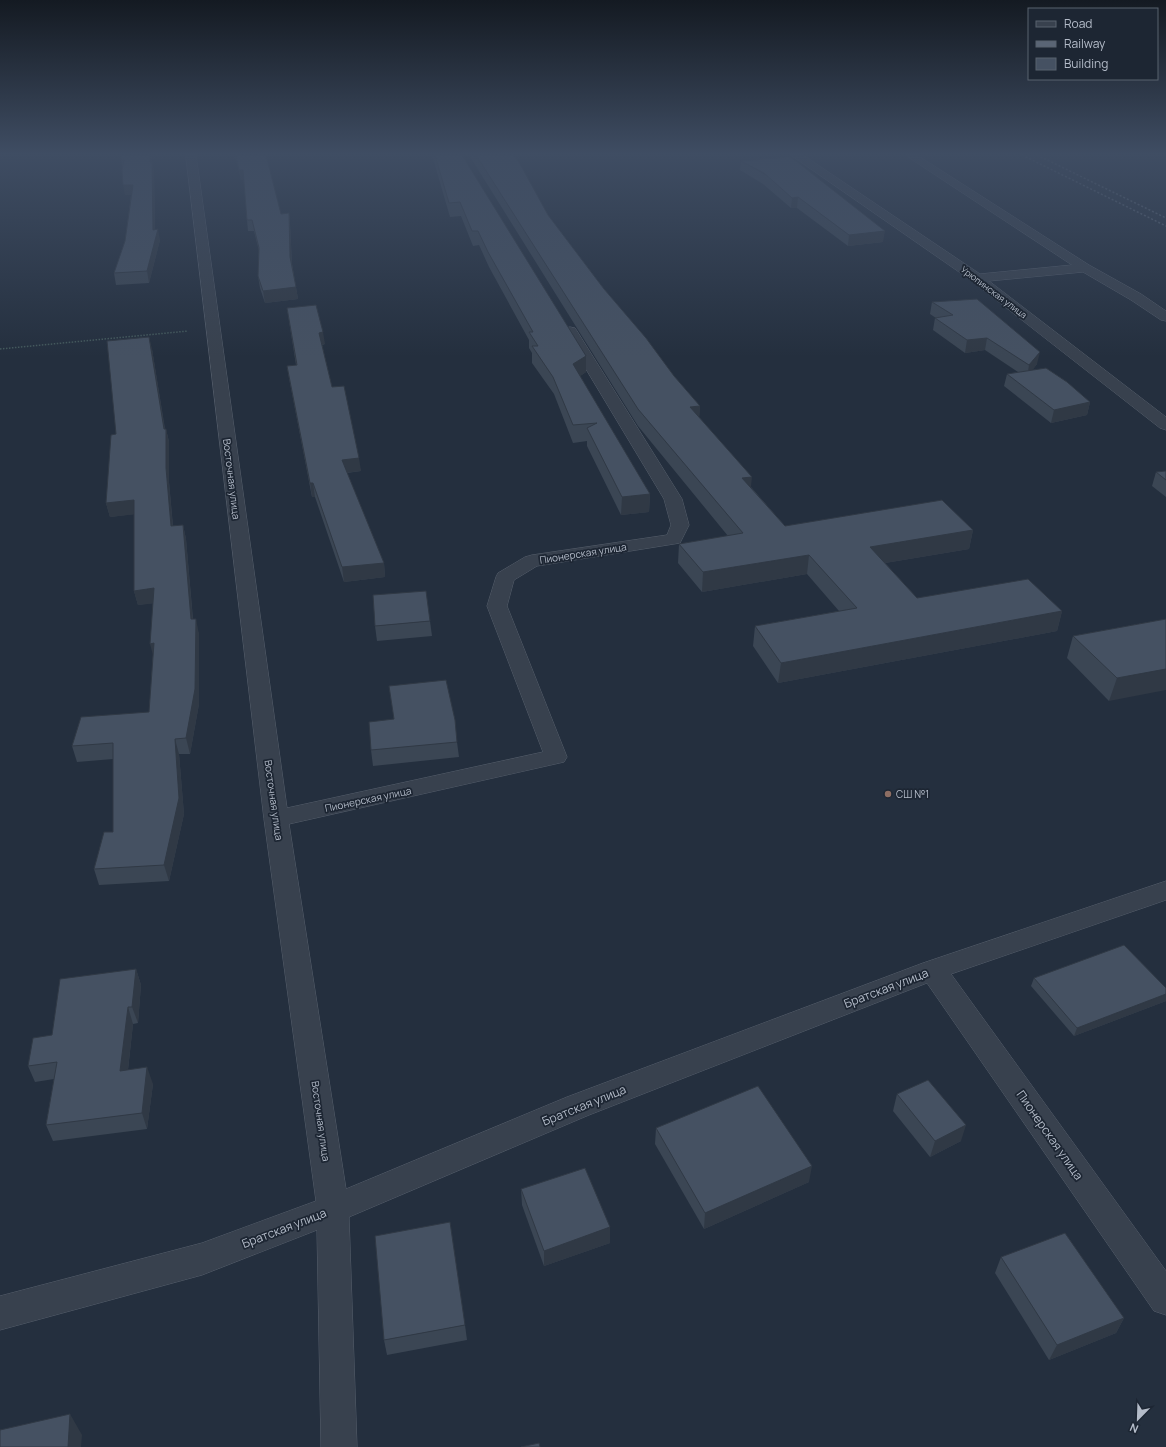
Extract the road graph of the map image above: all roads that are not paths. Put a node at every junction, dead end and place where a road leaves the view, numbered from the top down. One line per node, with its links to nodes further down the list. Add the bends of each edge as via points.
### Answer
1 (199, 223): 11 (street, Восточная улица)
2 (895, 223): 5 (street, Урюпинская улица)
3 (1015, 223): 4 (street)
4 (1085, 268): 5 (street); 7 (street)
5 (977, 278): 10 (street, Урюпинская улица)
6 (1158, 296): 7 (street)
7 (1136, 297): 9 (street)
8 (561, 317): 11 (street, Пионерская улица, via 673,499 680,525 674,539 532,561 505,577 497,606 556,758)
9 (1166, 317)
10 (1166, 425)
11 (276, 819): 14 (street, Восточная улица)
12 (1166, 890): 13 (street, Братская улица)
13 (933, 970): 14 (street, Братская улица, via 578,1106); 15 (street, Пионерская улица)
14 (333, 1209): 16 (street, Братская улица, via 202,1259); 17 (street, Восточная улица)
15 (1166, 1299)
16 (0, 1313)
17 (339, 1447)

